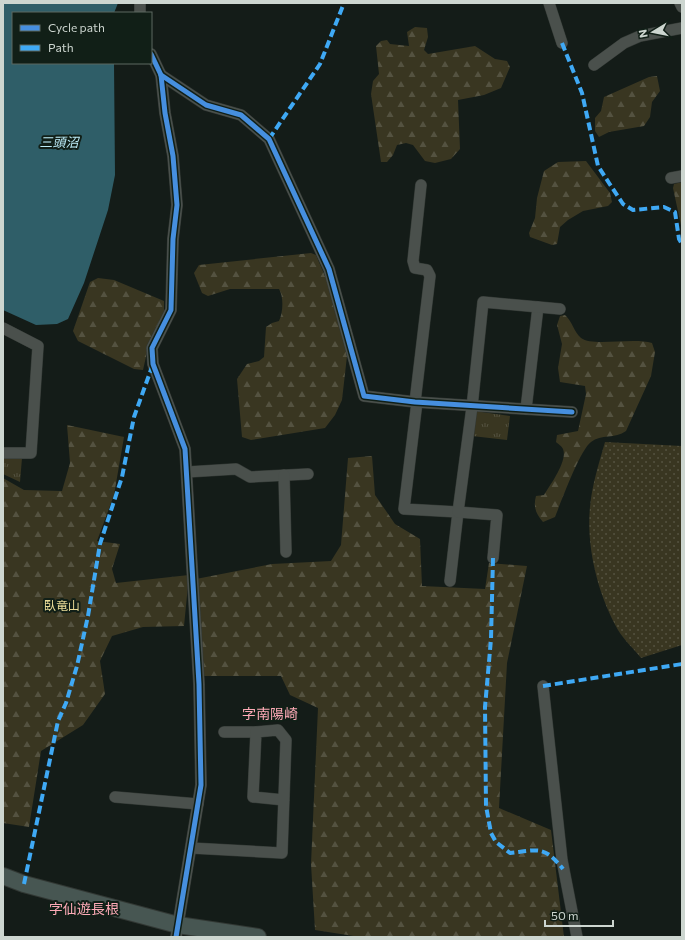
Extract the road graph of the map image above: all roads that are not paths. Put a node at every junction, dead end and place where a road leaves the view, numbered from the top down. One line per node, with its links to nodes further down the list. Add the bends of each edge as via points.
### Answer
1 (549, 3): 5 (street)
2 (680, 3): 3 (street)
3 (682, 7)
4 (682, 28): 7 (street, via 634,38)
5 (562, 43)
6 (152, 56): 8 (street)
7 (594, 65)
8 (161, 75): 15 (street, via 206,105 241,115 268,140 329,269 364,396); 20 (street, via 173,156 177,205 173,239 171,310 152,348 152,364 185,448)
9 (682, 176): 10 (street)
10 (671, 178)
11 (421, 185): 15 (street, via 413,261 415,268 427,270 430,276)
12 (538, 307): 13 (street); 16 (street, via 483,302); 17 (street)
13 (560, 309)
14 (3, 328): 19 (street, via 38,346 31,453)
15 (416, 402): 16 (street); 23 (street, via 404,509)
16 (472, 407): 17 (street); 23 (street)
17 (526, 409): 18 (street)
18 (572, 412)
19 (3, 452)
20 (187, 472): 22 (street, via 236,469 250,477); 32 (street, via 199,684 201,785)
21 (308, 474): 22 (street)
22 (284, 475): 24 (street)
23 (458, 512): 25 (street, via 497,515); 26 (street)
24 (286, 552)
25 (493, 558)
26 (450, 581)
27 (543, 686): 37 (street, via 562,860)
28 (224, 732): 29 (street)
29 (256, 732): 31 (street, via 278,730 286,740); 31 (street, via 253,797)
30 (115, 797): 32 (street)
31 (284, 800): 33 (street, via 282,853)
32 (198, 804): 33 (street)
33 (191, 848): 35 (street)
34 (3, 876): 35 (highway)
35 (177, 931): 36 (highway)
36 (258, 937)
37 (576, 937)

